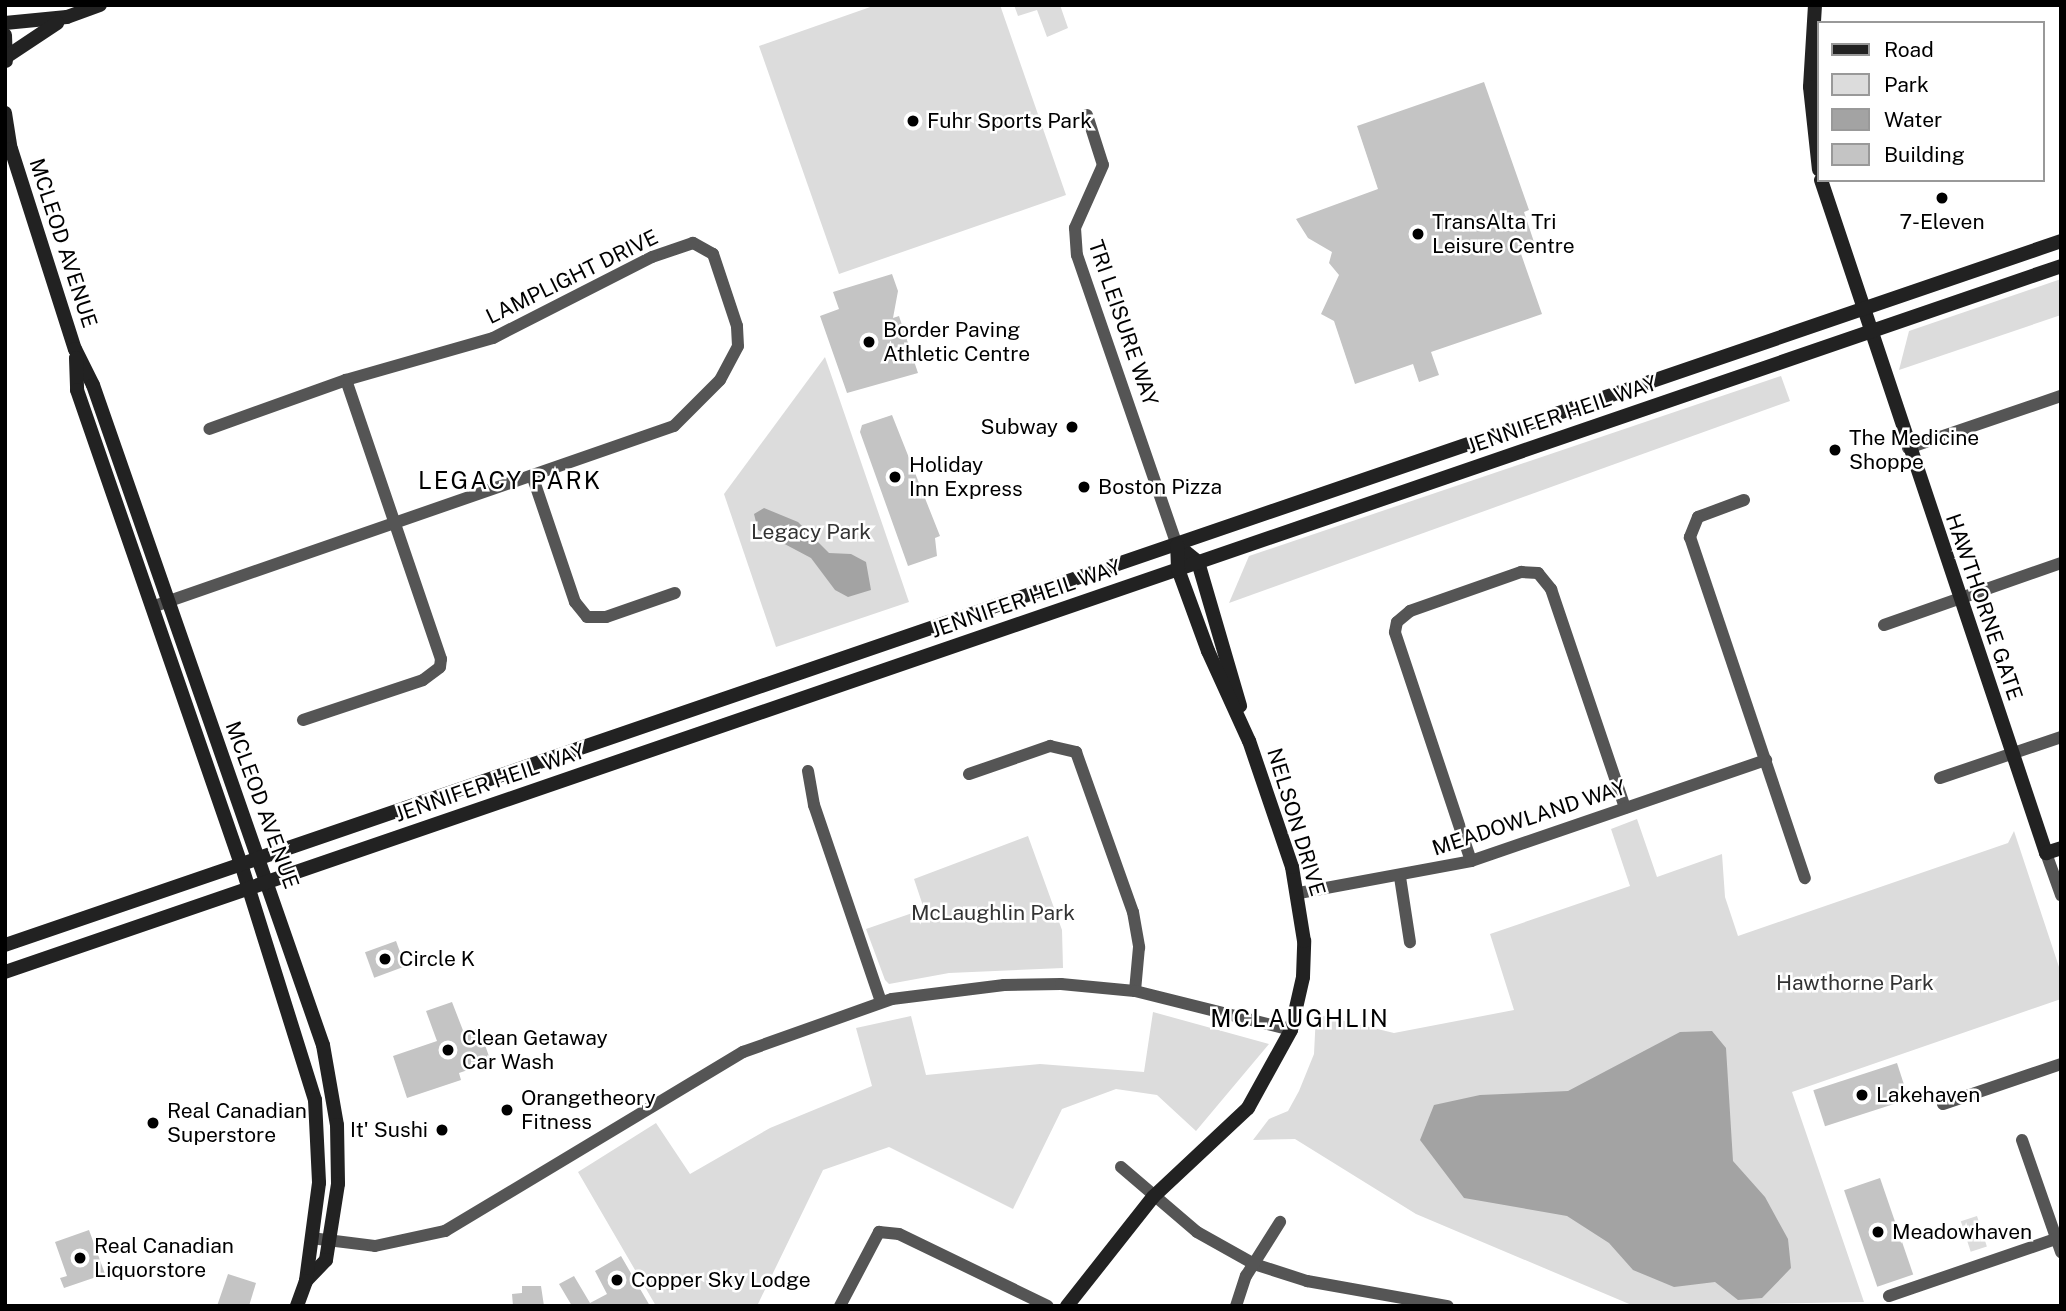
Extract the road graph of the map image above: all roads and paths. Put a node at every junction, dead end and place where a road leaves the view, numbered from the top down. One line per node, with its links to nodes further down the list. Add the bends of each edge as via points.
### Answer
1 (100, 5): 3 (street)
2 (1815, 5): 10 (street, via 1810,88)
3 (67, 17): 4 (street); 6 (street)
4 (5, 23)
5 (5, 36): 6 (street)
6 (7, 60)
7 (5, 113): 9 (street, MCLEOD AVENUE)
8 (1087, 115): 24 (street, TRI LEISURE WAY, via 1103,165 1075,228 1077,255)
9 (8, 144): 16 (street, MCLEOD AVENUE)
10 (1818, 161)
11 (1822, 182): 14 (street, HAWTHORNE GATE)
12 (2061, 241): 14 (street, JENNIFER HEIL WAY)
13 (2061, 266): 15 (street, JENNIFER HEIL WAY)
14 (1860, 310): 15 (street, HAWTHORNE GATE); 24 (street, JENNIFER HEIL WAY)
15 (1868, 332): 20 (street, HAWTHORNE GATE); 25 (street, JENNIFER HEIL WAY)
16 (75, 349): 30 (street, MCLEOD AVENUE, via 93,385); 31 (street, MCLEOD AVENUE, via 78,390)
17 (345, 380): 19 (street, LAMPLIGHT DRIVE); 21 (street, LAMPLIGHT DRIVE, via 494,338 682,246 709,247 739,337 712,393 674,426); 23 (street)
18 (2061, 396): 20 (street)
19 (209, 429)
20 (1908, 448): 29 (street, HAWTHORNE GATE)
21 (533, 478): 23 (street, LAMPLIGHT DRIVE); 28 (street, via 575,602 587,617 607,617)
22 (1744, 500): 37 (street, via 1698,517 1690,537)
23 (396, 524): 30 (street, LAMPLIGHT DRIVE); 33 (street, via 441,654 440,667 424,680)
24 (1177, 545): 25 (street); 27 (street, NELSON DRIVE); 45 (street, JENNIFER HEIL WAY)
25 (1198, 562): 27 (street, JENNIFER HEIL WAY); 35 (street, NELSON DRIVE)
26 (2061, 563): 29 (street)
27 (1178, 569): 35 (street, NELSON DRIVE); 49 (street, JENNIFER HEIL WAY)
28 (676, 593)
29 (1959, 598): 32 (street); 36 (street, HAWTHORNE GATE)
30 (168, 602): 31 (street, LAMPLIGHT DRIVE); 45 (street, MCLEOD AVENUE)
31 (152, 607): 46 (street, MCLEOD AVENUE)
32 (1884, 625)
33 (303, 720)
34 (2061, 737): 36 (street)
35 (1249, 741): 51 (street, NELSON DRIVE)
36 (2012, 753): 40 (street); 43 (street, HAWTHORNE GATE)
37 (1766, 760): 41 (street, MEADOWLAND WAY); 48 (street)
38 (808, 771): 57 (street, via 814,805)
39 (969, 774): 56 (street, via 1050,746 1076,752 1135,920)
40 (1940, 778)
41 (1625, 808): 44 (street, MEADOWLAND WAY); 44 (street, via 1550,589 1538,573 1521,572 1410,611 1397,622 1395,632)
42 (2061, 848): 43 (street)
43 (2046, 853): 52 (street, HAWTHORNE GATE)
44 (1471, 861): 47 (street, MEADOWLAND WAY)
45 (258, 862): 46 (street, JENNIFER HEIL WAY); 49 (street, MCLEOD AVENUE)
46 (242, 867): 50 (street, MCLEOD AVENUE); 54 (street, JENNIFER HEIL WAY)
47 (1400, 877): 51 (street, MEADOWLAND WAY); 53 (street)
48 (1805, 878)
49 (268, 882): 50 (street, JENNIFER HEIL WAY); 67 (street, MCLEOD AVENUE, via 333,1086 339,1174)
50 (247, 889): 55 (street, JENNIFER HEIL WAY); 65 (street, MCLEOD AVENUE, via 315,1100 319,1183)
51 (1299, 893): 58 (street, NELSON DRIVE, via 1303,977)
52 (2061, 895)
53 (1410, 942)
54 (5, 945)
55 (5, 972)
56 (1135, 991): 57 (street, via 1004,985); 58 (street)
57 (881, 1002): 67 (street, via 743,1052 445,1231 395,1244)
58 (1292, 1030): 63 (street, NELSON DRIVE, via 1248,1108)
59 (2061, 1064): 60 (street)
60 (1943, 1104)
61 (2022, 1140): 66 (street)
62 (1121, 1167): 63 (street)
63 (1153, 1197): 69 (street, via 1197,1232); 76 (street, NELSON DRIVE)
64 (1280, 1222): 69 (street)
65 (311, 1238): 67 (street); 70 (street, MCLEOD AVENUE)
66 (2059, 1238): 68 (street); 71 (street)
67 (330, 1242): 70 (street, MCLEOD AVENUE, via 326,1260)
68 (2061, 1252)
69 (1254, 1264): 72 (street, via 1307,1281); 77 (street)
70 (306, 1281): 73 (street, MCLEOD AVENUE)
71 (1889, 1296)
72 (1443, 1305)
73 (297, 1306)
74 (840, 1306): 75 (street, via 879,1232 899,1234)
75 (1048, 1306)
76 (1067, 1306)
77 (1236, 1306)

